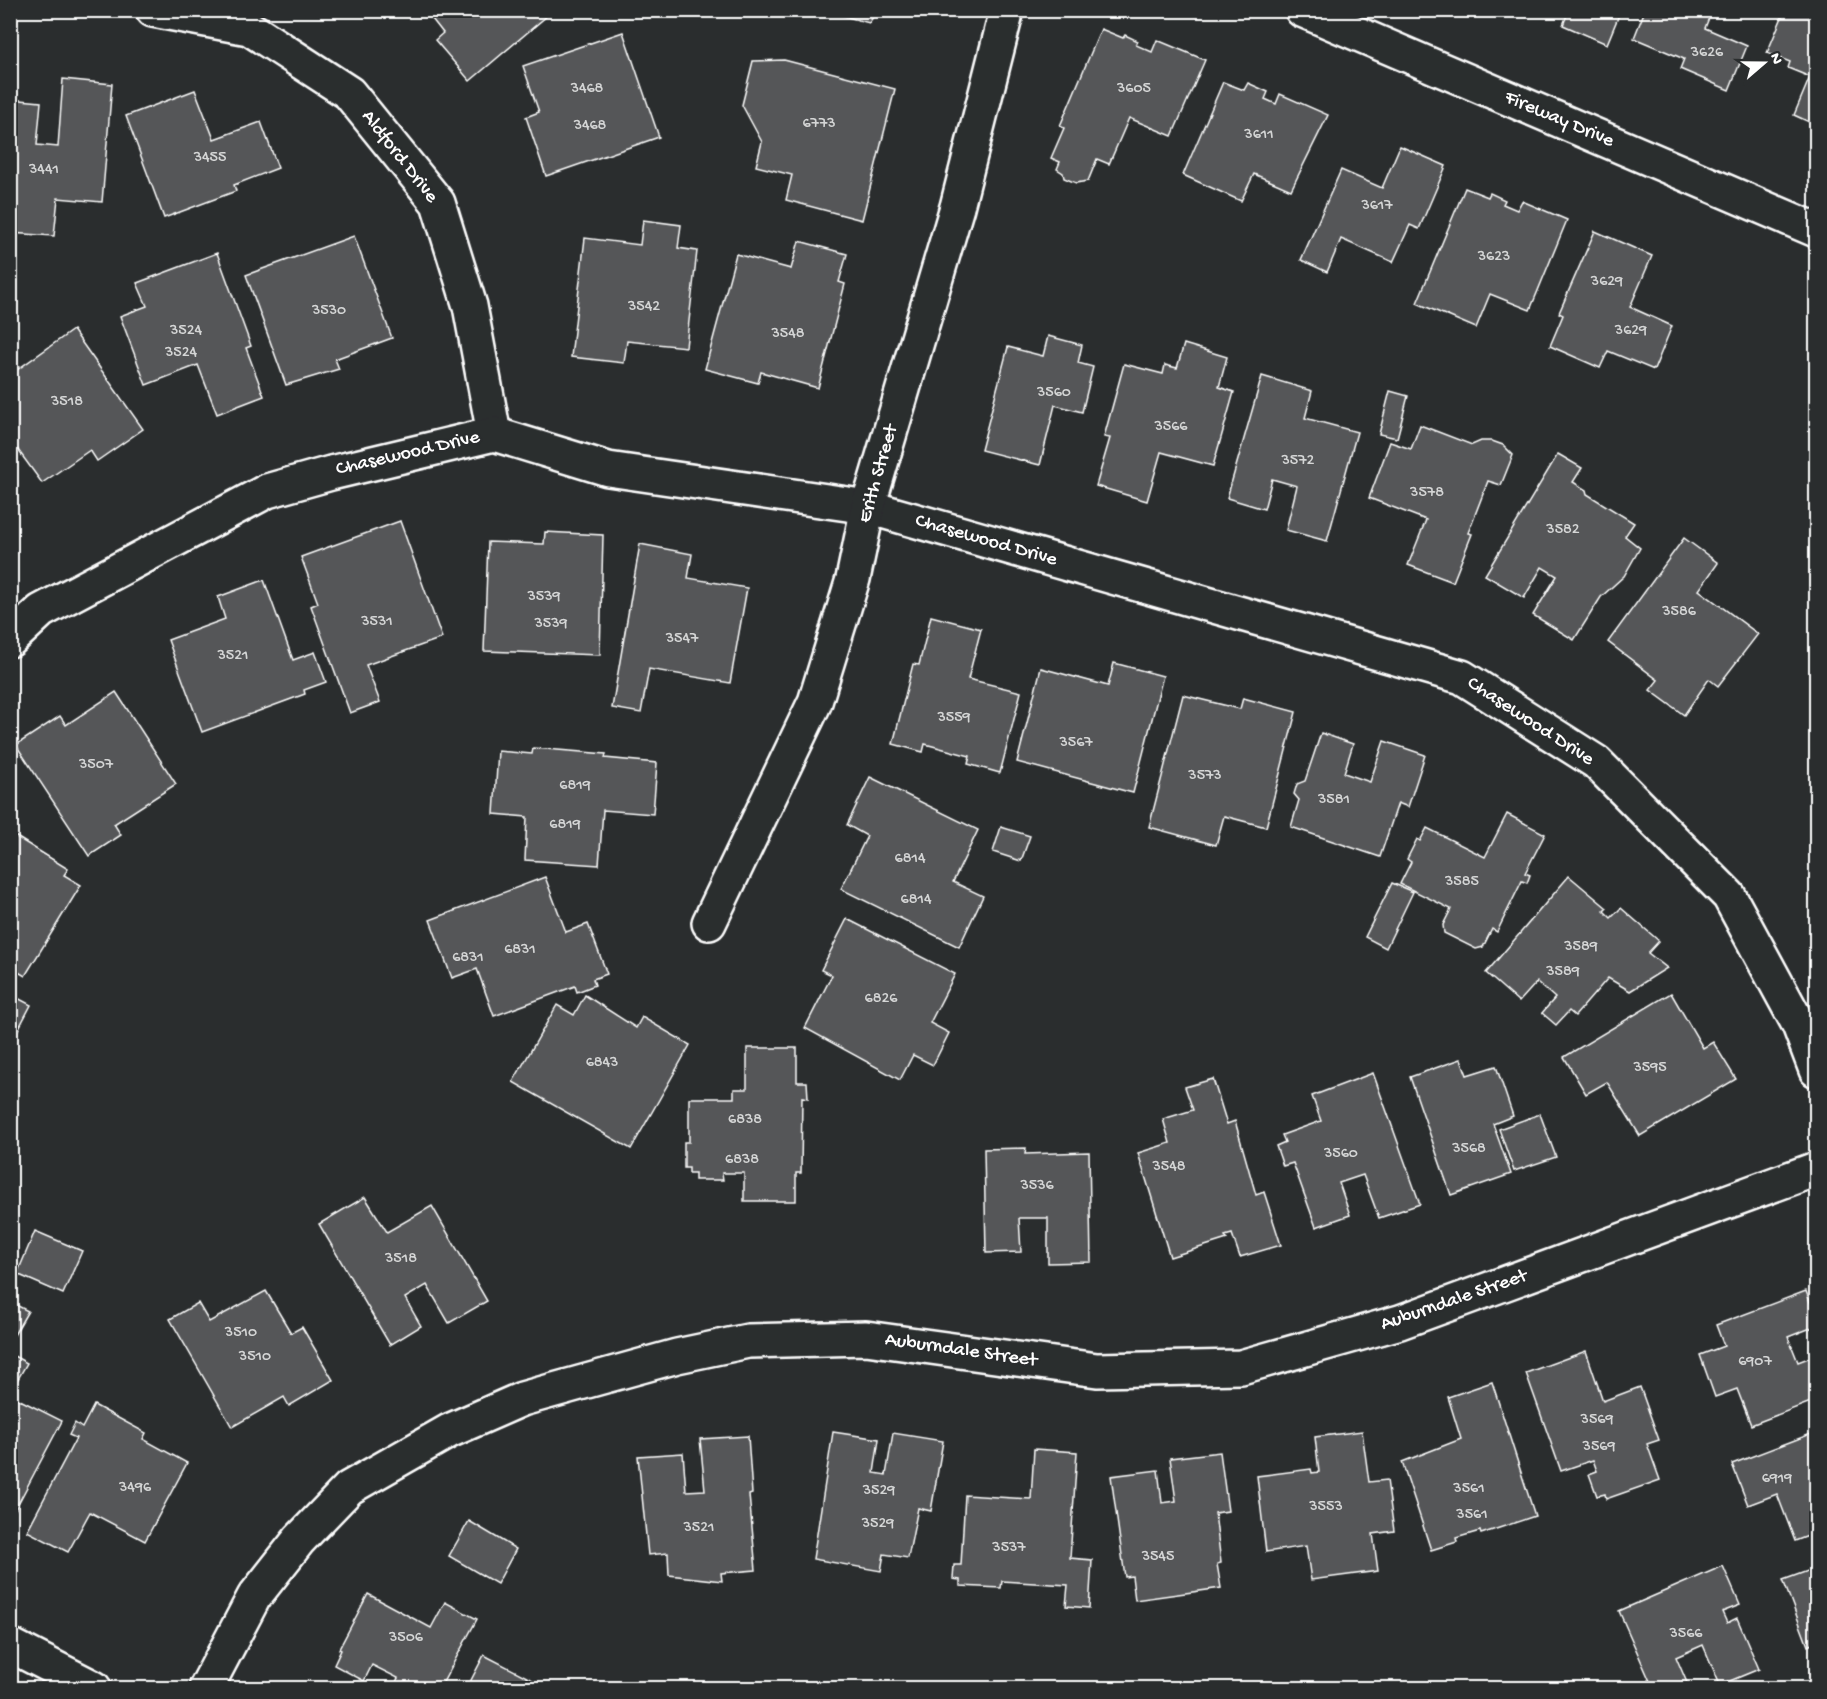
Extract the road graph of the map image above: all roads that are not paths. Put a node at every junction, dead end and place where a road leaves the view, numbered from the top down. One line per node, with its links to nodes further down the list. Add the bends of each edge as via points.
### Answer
1 (153, 10): 5 (street, Aldford Drive, via 249,28 350,93 438,203 470,306)
2 (1007, 10): 6 (street, Erith Street, via 957,207)
3 (1302, 10): 4 (street, Fireway Drive)
4 (1816, 230)
5 (494, 434): 6 (street, Chasewood Drive, via 608,469); 7 (street, Chasewood Drive, via 267,491 41,610)
6 (868, 507): 8 (street, Erith Street, via 853,579 815,702); 9 (street, Chasewood Drive, via 1462,677 1596,762 1730,896 1799,1025)
7 (10, 640)
8 (708, 922)
9 (1816, 1070)
10 (1816, 1169): 13 (street, Auburndale Street, via 1400,1322 1241,1367 1097,1370 866,1338 748,1341 677,1356 522,1399 449,1431 349,1488 299,1540 254,1597)
11 (10, 1645): 12 (street)
12 (94, 1689)
13 (206, 1689)

